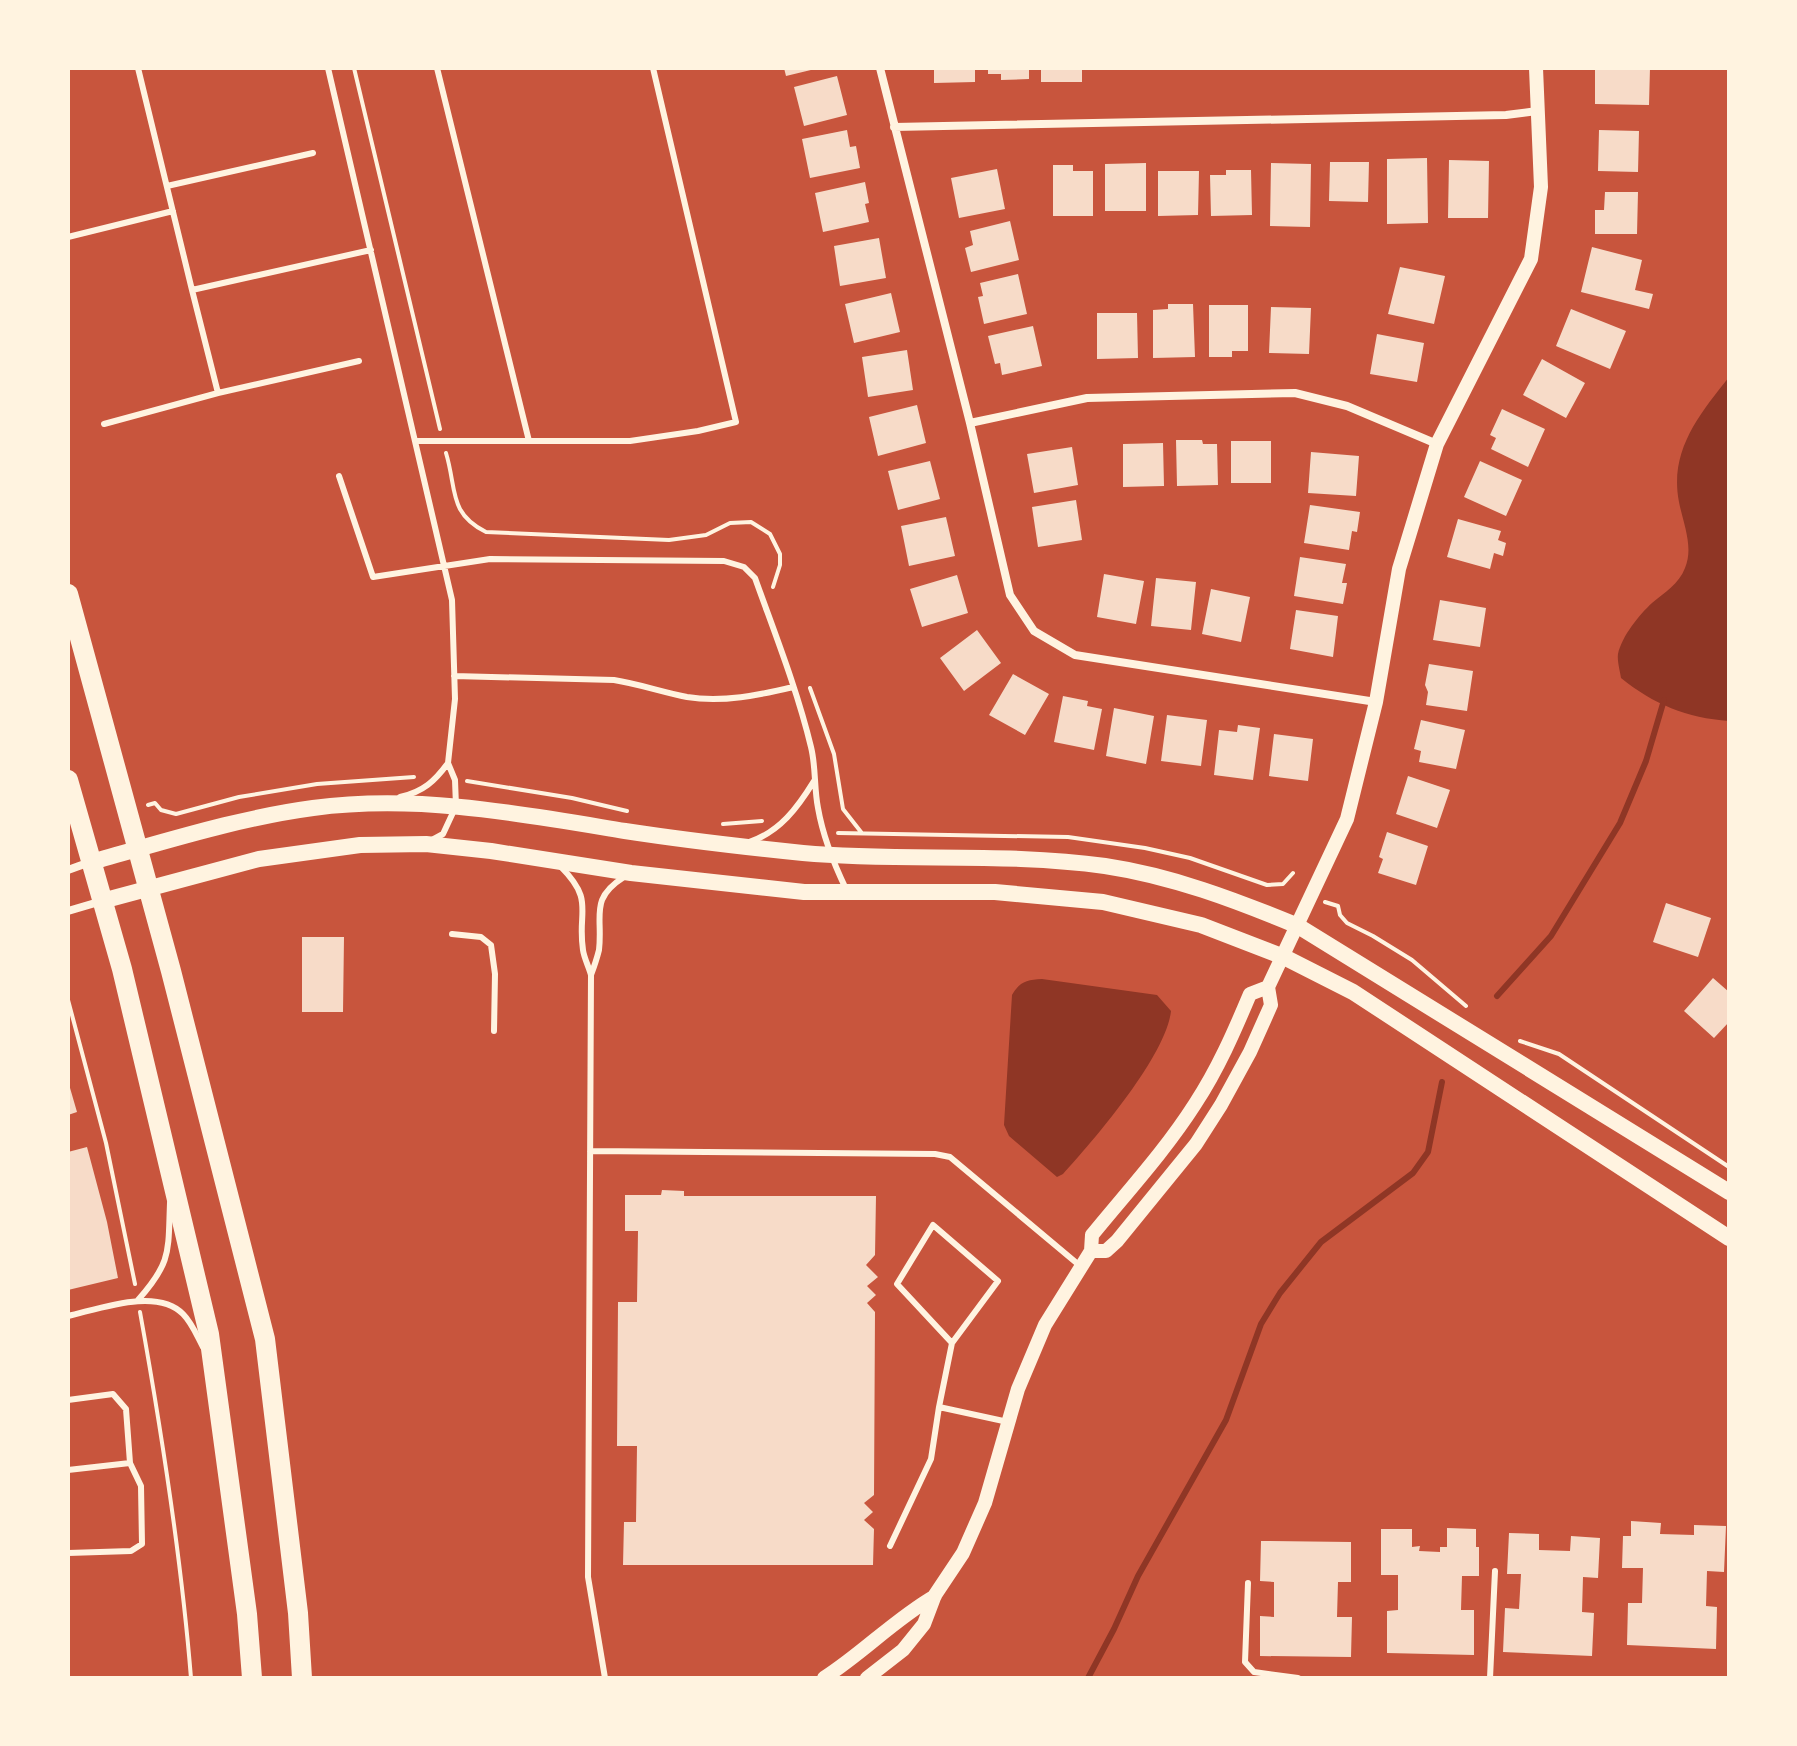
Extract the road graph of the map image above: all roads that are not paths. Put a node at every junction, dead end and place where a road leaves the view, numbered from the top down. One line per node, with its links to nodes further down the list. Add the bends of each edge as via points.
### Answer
1 (138, 68): 10 (lane)
2 (328, 68): 13 (lane)
3 (437, 68): 20 (lane)
4 (653, 68): 20 (lane, via 736,422 630,441)
5 (880, 68): 8 (street)
6 (1536, 68): 7 (street)
7 (1537, 111): 8 (street); 21 (street, via 1541,187 1531,259)
8 (894, 127): 17 (street)
9 (313, 153): 10 (lane)
10 (167, 186): 11 (lane)
11 (173, 211): 12 (lane); 14 (lane)
12 (68, 237)
13 (371, 250): 14 (lane); 19 (lane)
14 (192, 290): 16 (lane)
15 (359, 361): 16 (lane)
16 (218, 393): 18 (lane)
17 (970, 423): 21 (street, via 1087,398 1295,393 1347,406); 27 (street, via 1010,595 1034,631 1075,655)
18 (104, 424)
19 (415, 441): 20 (lane); 23 (lane)
20 (529, 441)
21 (1437, 444): 27 (street, via 1399,569)
22 (339, 476): 23 (lane, via 373,577)
23 (444, 565): 25 (lane, via 452,600); 26 (lane, via 490,559 724,561 744,567 755,578)
24 (68, 594): 35 (highway)
25 (454, 676): 26 (lane, via 614,680 711,699); 28 (lane)
26 (793, 687): 30 (lane, via 812,753)
27 (1376, 702): 45 (street, via 1347,819)
28 (448, 763): 31 (lane, via 425,788); 32 (lane)
29 (68, 780): 38 (highway)
30 (814, 781): 34 (lane, via 797,809 765,837); 36 (lane)
31 (364, 805): 32 (main road); 35 (main road, via 272,815)
32 (456, 806): 33 (lane, via 443,834); 34 (main road)
33 (426, 844): 37 (main road); 41 (main road, via 310,850)
34 (736, 846): 36 (main road)
35 (137, 849): 38 (main road); 41 (highway)
36 (829, 854): 42 (lane); 45 (main road, via 1102,866 1187,884)
37 (555, 861): 40 (main road); 48 (lane, via 584,901 583,950)
38 (91, 862): 39 (street); 43 (highway)
39 (68, 870)
40 (631, 873): 42 (main road); 48 (lane, via 601,900 599,950)
41 (148, 887): 43 (main road); 72 (highway, via 265,1339)
42 (848, 892): 47 (main road, via 995,892 1103,902 1201,925)
43 (102, 901): 44 (street); 52 (highway)
44 (68, 911)
45 (1295, 933): 47 (street); 53 (main road)
46 (452, 934): 50 (lane, via 481,937 491,945)
47 (1284, 957): 49 (street); 54 (main road, via 1353,992)
48 (591, 975): 51 (lane)
49 (1268, 987): 55 (street, via 1250,994 1196,1104 1092,1235); 55 (street, via 1271,1005 1250,1052 1196,1144 1117,1241 1106,1251)
50 (494, 1031)
51 (590, 1151): 56 (lane, via 950,1157); 73 (lane, via 588,1577)
52 (171, 1175): 57 (lane, via 166,1257 158,1277); 60 (highway)
53 (1729, 1192)
54 (1729, 1238)
55 (1091, 1251): 56 (street)
56 (1080, 1266): 63 (street, via 1045,1325)
57 (138, 1300): 58 (lane); 60 (lane, via 183,1314)
58 (68, 1316)
59 (952, 1343): 59 (lane, via 897,1284 933,1225 998,1281); 62 (lane)
60 (214, 1368): 71 (highway)
61 (68, 1400): 64 (lane, via 113,1394 126,1409)
62 (939, 1407): 63 (lane); 66 (lane, via 931,1459)
63 (1008, 1422): 70 (street, via 985,1503 963,1553)
64 (130, 1463): 65 (lane); 67 (lane, via 141,1486 142,1544 131,1551)
65 (68, 1470)
66 (890, 1546)
67 (68, 1553)
68 (1495, 1571): 77 (lane)
69 (1248, 1583): 76 (lane, via 1245,1662 1254,1672)
70 (935, 1595): 74 (street); 75 (street, via 924,1624 903,1650)
71 (252, 1678)
72 (302, 1678)
73 (605, 1678)
74 (824, 1678)
75 (867, 1678)
76 (1298, 1678)
77 (1490, 1678)

